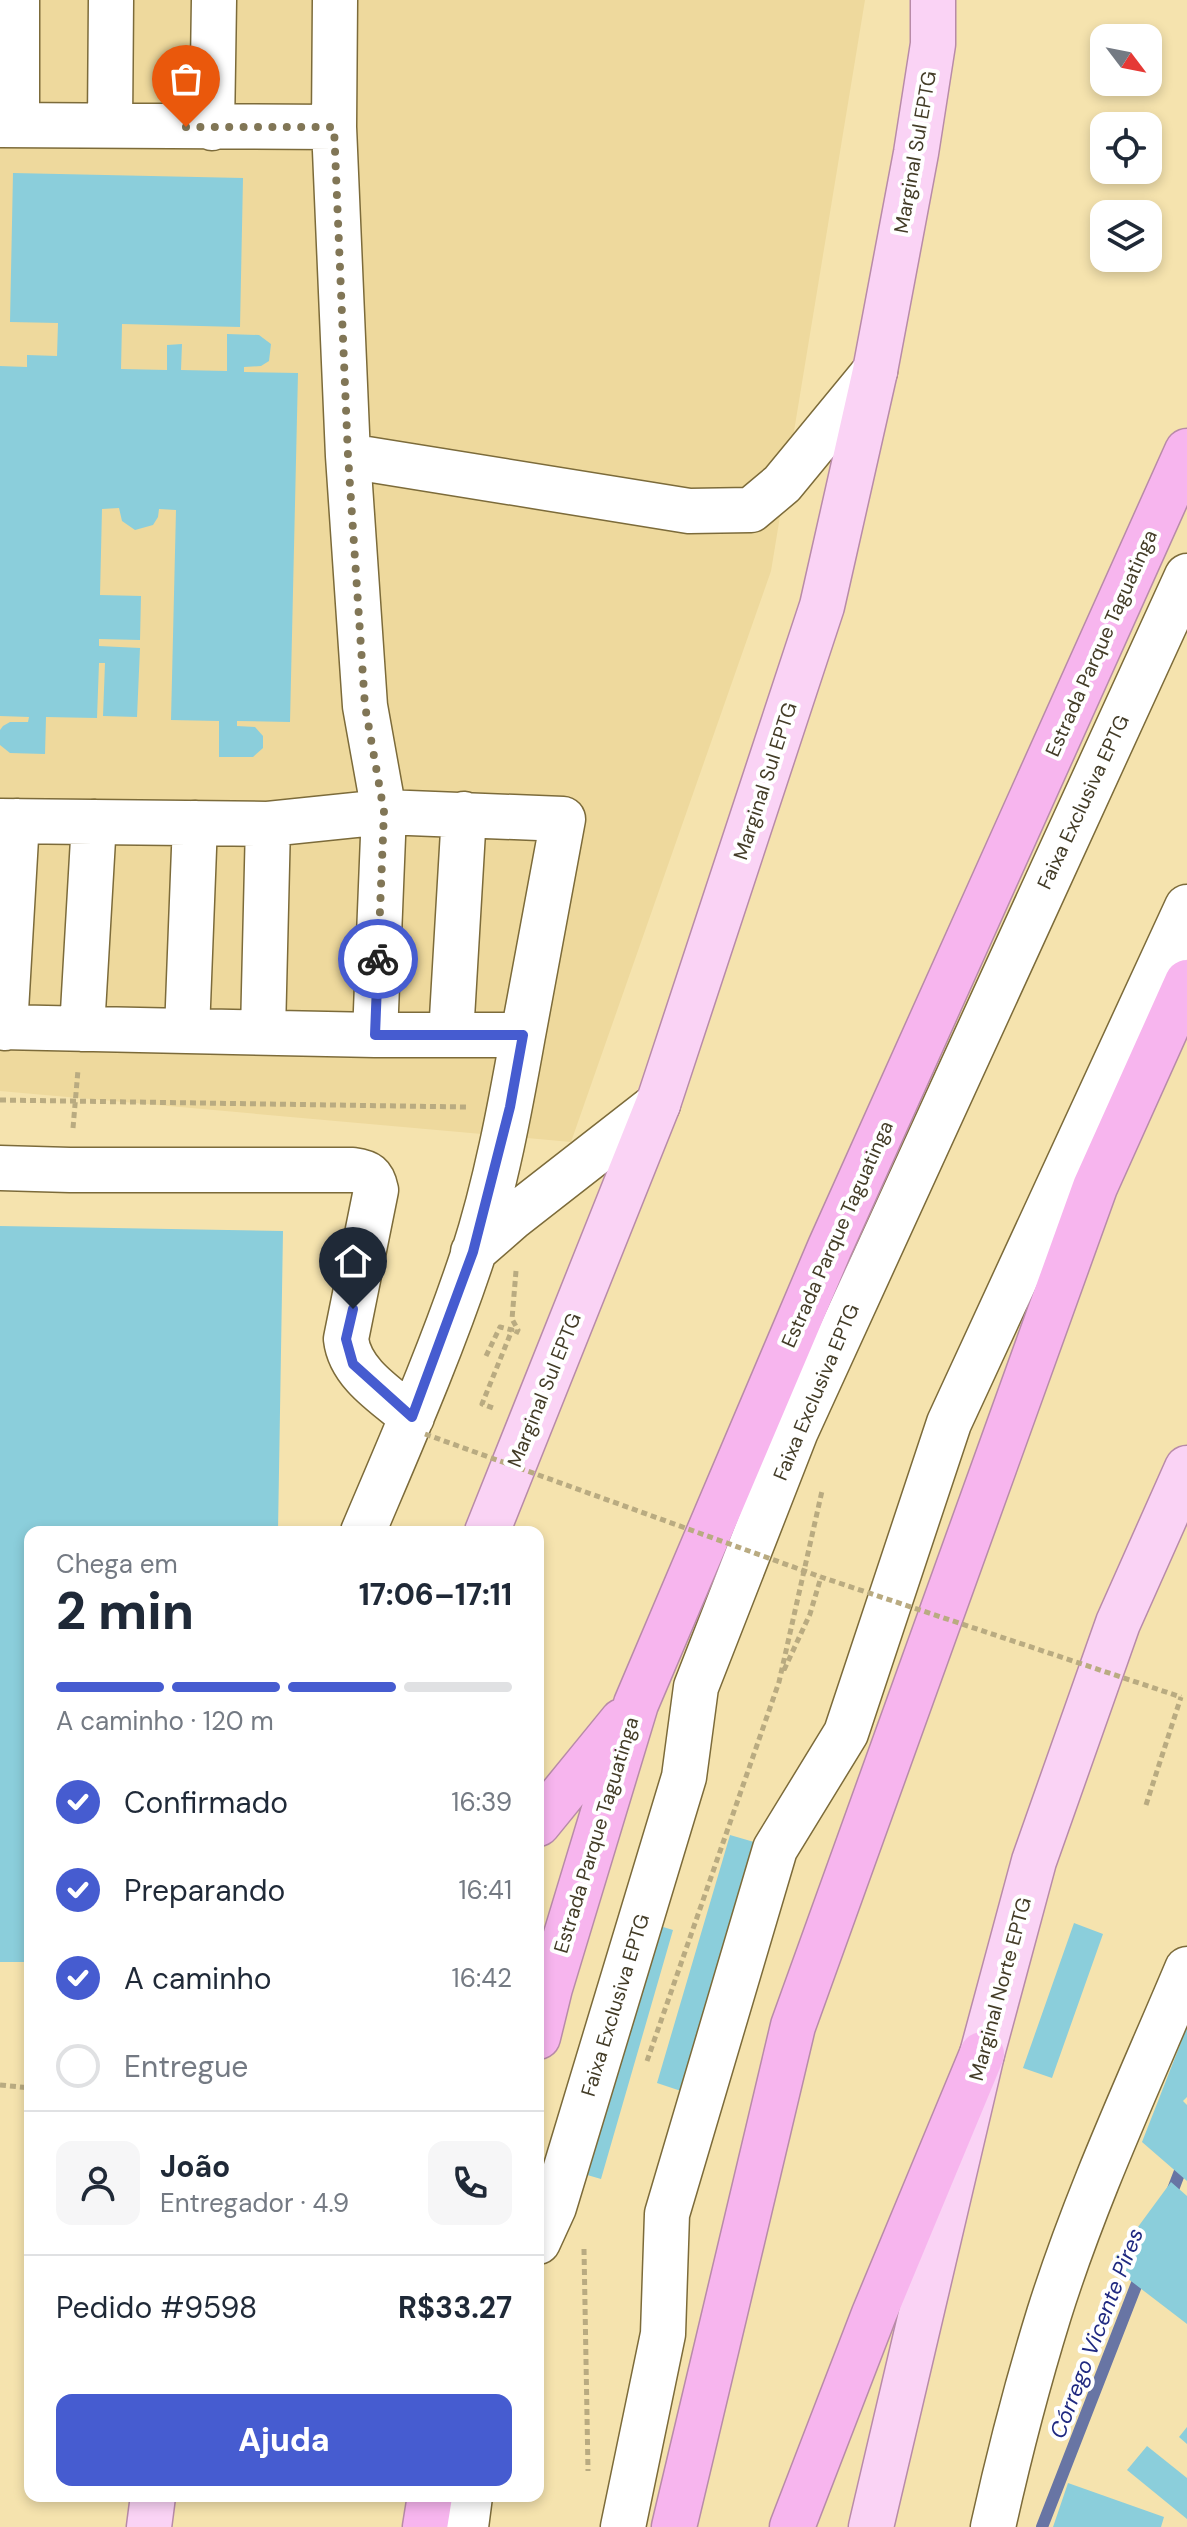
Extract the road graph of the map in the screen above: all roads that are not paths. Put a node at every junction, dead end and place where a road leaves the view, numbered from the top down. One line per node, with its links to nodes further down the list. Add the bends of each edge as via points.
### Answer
1 (17, 0): 8 (street)
2 (111, 0): 9 (street)
3 (214, 0): 11 (street)
4 (335, 0): 10 (street)
5 (911, 0): 7 (main road)
6 (933, 0): 7 (main road, Marginal Sul EPTG)
7 (933, 44): 12 (main road, Marginal Sul EPTG)
8 (8, 125): 9 (street)
9 (110, 125): 11 (street)
10 (334, 127): 11 (street); 14 (street)
11 (212, 128)
12 (875, 371): 14 (street, via 782,484 751,510 689,511); 31 (main road, Marginal Sul EPTG, via 822,606)
13 (1187, 451): 38 (highway, Estrada Parque Taguatinga, via 830,1247)
14 (348, 456): 16 (street, via 365,706)
15 (1187, 576): 43 (street, Faixa Exclusiva EPTG, via 796,1431 696,1687 684,1777)
16 (384, 812): 17 (street); 21 (street); 28 (street)
17 (464, 814): 29 (street); 30 (street, via 563,819)
18 (8, 821): 19 (street); 24 (street)
19 (94, 822): 20 (street); 25 (street)
20 (195, 823): 21 (street); 26 (street)
21 (268, 824): 27 (street)
22 (1187, 907): 50 (street, via 949,1423 846,1733 775,1849 667,2214 663,2334)
23 (1187, 982): 51 (highway, via 1095,1187 793,2026)
24 (2, 1028): 25 (street)
25 (82, 1029): 26 (street)
26 (187, 1031): 27 (street)
27 (263, 1032): 28 (street)
28 (375, 1035): 29 (street)
29 (451, 1035): 30 (street)
30 (523, 1035): 33 (street)
31 (658, 1104): 33 (street); 37 (main road, Marginal Sul EPTG)
32 (0, 1168): 34 (street, via 367,1172 376,1190 348,1350 353,1364)
33 (473, 1252): 34 (street)
34 (418, 1425): 36 (street)
35 (1187, 1468): 42 (main road, Marginal Norte EPTG, via 1118,1623 1034,1861)
36 (366, 1526)
37 (489, 1526)
38 (636, 1704): 39 (highway); 41 (highway, Estrada Parque Taguatinga)
39 (544, 1817)
40 (1187, 1969): 54 (street, via 1093,2192 1050,2312)
41 (544, 2012)
42 (982, 2054): 52 (highway); 53 (main road, Marginal Norte EPTG)
43 (544, 2229)
44 (152, 2502): 47 (main road)
45 (429, 2502): 48 (highway)
46 (469, 2502): 49 (street)
47 (149, 2527)
48 (425, 2527)
49 (466, 2527)
50 (623, 2527)
51 (674, 2527)
52 (792, 2527)
53 (871, 2527)
54 (993, 2527)

